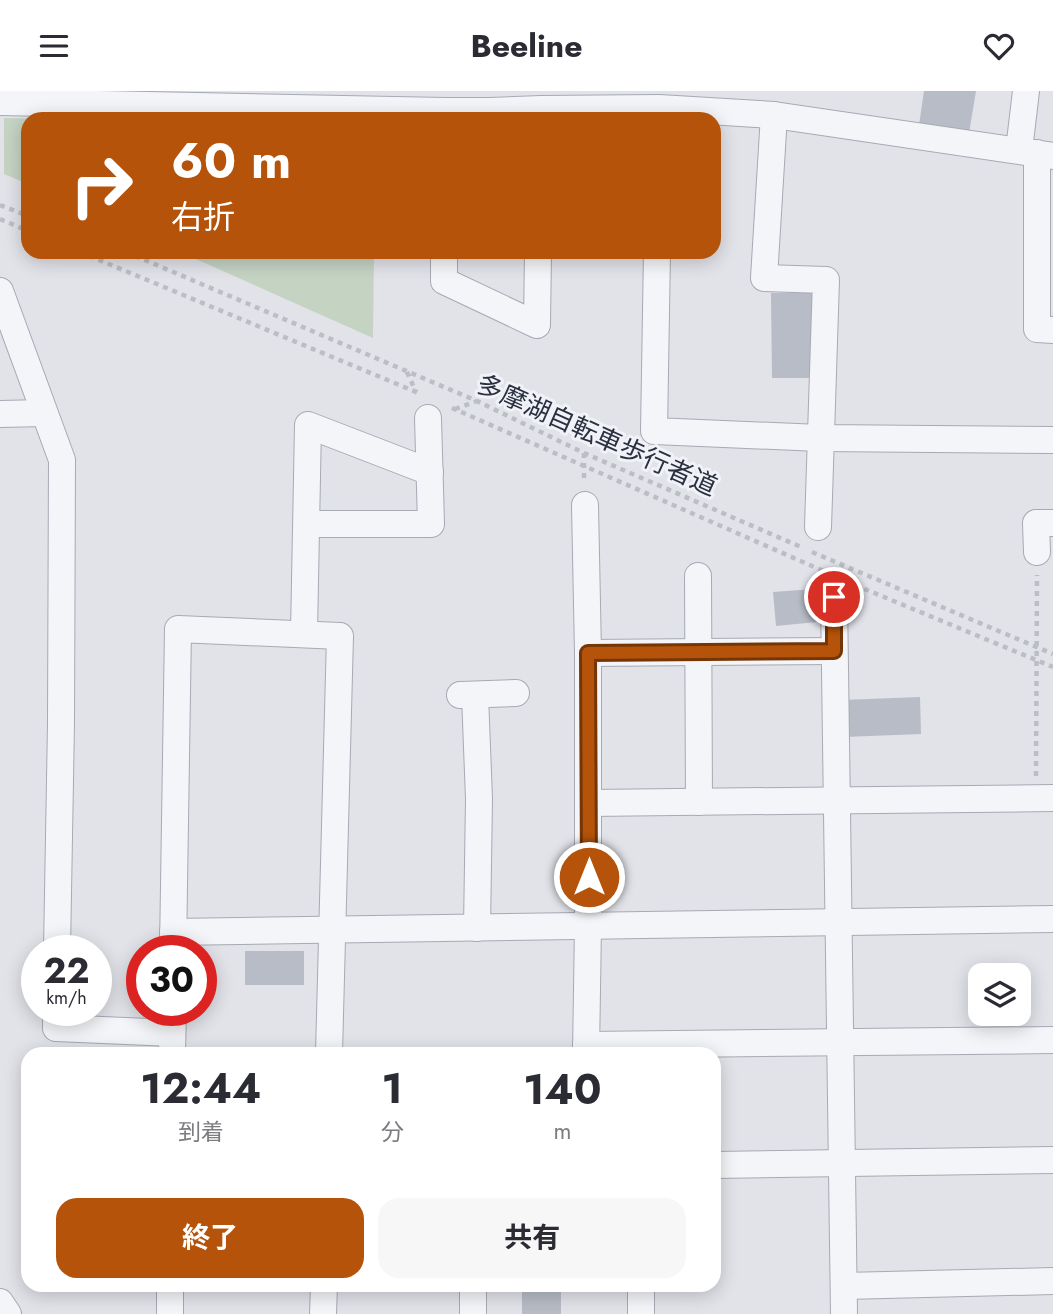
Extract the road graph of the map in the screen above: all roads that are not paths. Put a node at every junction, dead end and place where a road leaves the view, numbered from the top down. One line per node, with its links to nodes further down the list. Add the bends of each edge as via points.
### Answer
1 (1026, 91): 9 (street)
2 (163, 98): 3 (street); 4 (street)
3 (0, 102)
4 (395, 112)
5 (478, 112): 6 (street)
6 (506, 112)
7 (721, 115): 8 (street)
8 (774, 115): 9 (street); 18 (street, via 764,278 826,280)
9 (1036, 153): 14 (street, via 1037,329)
10 (444, 259): 11 (street, via 444,281 537,325)
11 (538, 259)
12 (657, 259): 18 (street, via 654,431)
13 (0, 291): 15 (street)
14 (1053, 330)
15 (44, 413): 16 (street); 42 (street, via 62,460)
16 (0, 414)
17 (428, 418): 20 (street)
18 (820, 438): 19 (street); 24 (street)
19 (1053, 440)
20 (430, 473): 23 (street, via 431,523); 23 (street, via 308,425)
21 (585, 505): 31 (street)
22 (1053, 523): 25 (street, via 1036,523)
23 (307, 524): 28 (street)
24 (818, 527)
25 (1037, 552)
26 (698, 576): 30 (street)
27 (839, 588): 29 (street)
28 (304, 633): 41 (street, via 340,636); 43 (street, via 178,629)
29 (834, 651): 30 (street); 34 (street)
30 (698, 652): 31 (street); 35 (street)
31 (588, 653): 36 (street)
32 (516, 693): 40 (street, via 467,695 479,799)
33 (1044, 798): 34 (street)
34 (837, 800): 35 (street); 38 (street)
35 (699, 802): 36 (street)
36 (589, 803): 39 (street)
37 (1053, 919): 38 (street)
38 (839, 922): 39 (street); 48 (street)
39 (588, 926): 40 (street); 50 (street)
40 (477, 928): 41 (street)
41 (331, 930): 44 (street); 49 (street)
42 (57, 935)
43 (173, 935)
44 (217, 938)
45 (56, 1026): 46 (street)
46 (172, 1032)
47 (1053, 1040): 48 (street)
48 (841, 1043): 51 (street); 53 (street)
49 (329, 1047)
50 (586, 1047)
51 (671, 1047)
52 (1053, 1160): 53 (street)
53 (842, 1162): 54 (street); 56 (street)
54 (721, 1165)
55 (1053, 1281): 56 (street)
56 (844, 1286): 65 (street)
57 (170, 1292): 62 (street)
58 (324, 1292): 63 (street)
59 (473, 1292): 64 (street)
60 (0, 1302): 61 (street)
61 (8, 1314)
62 (170, 1314)
63 (323, 1314)
64 (472, 1314)
65 (844, 1314)

